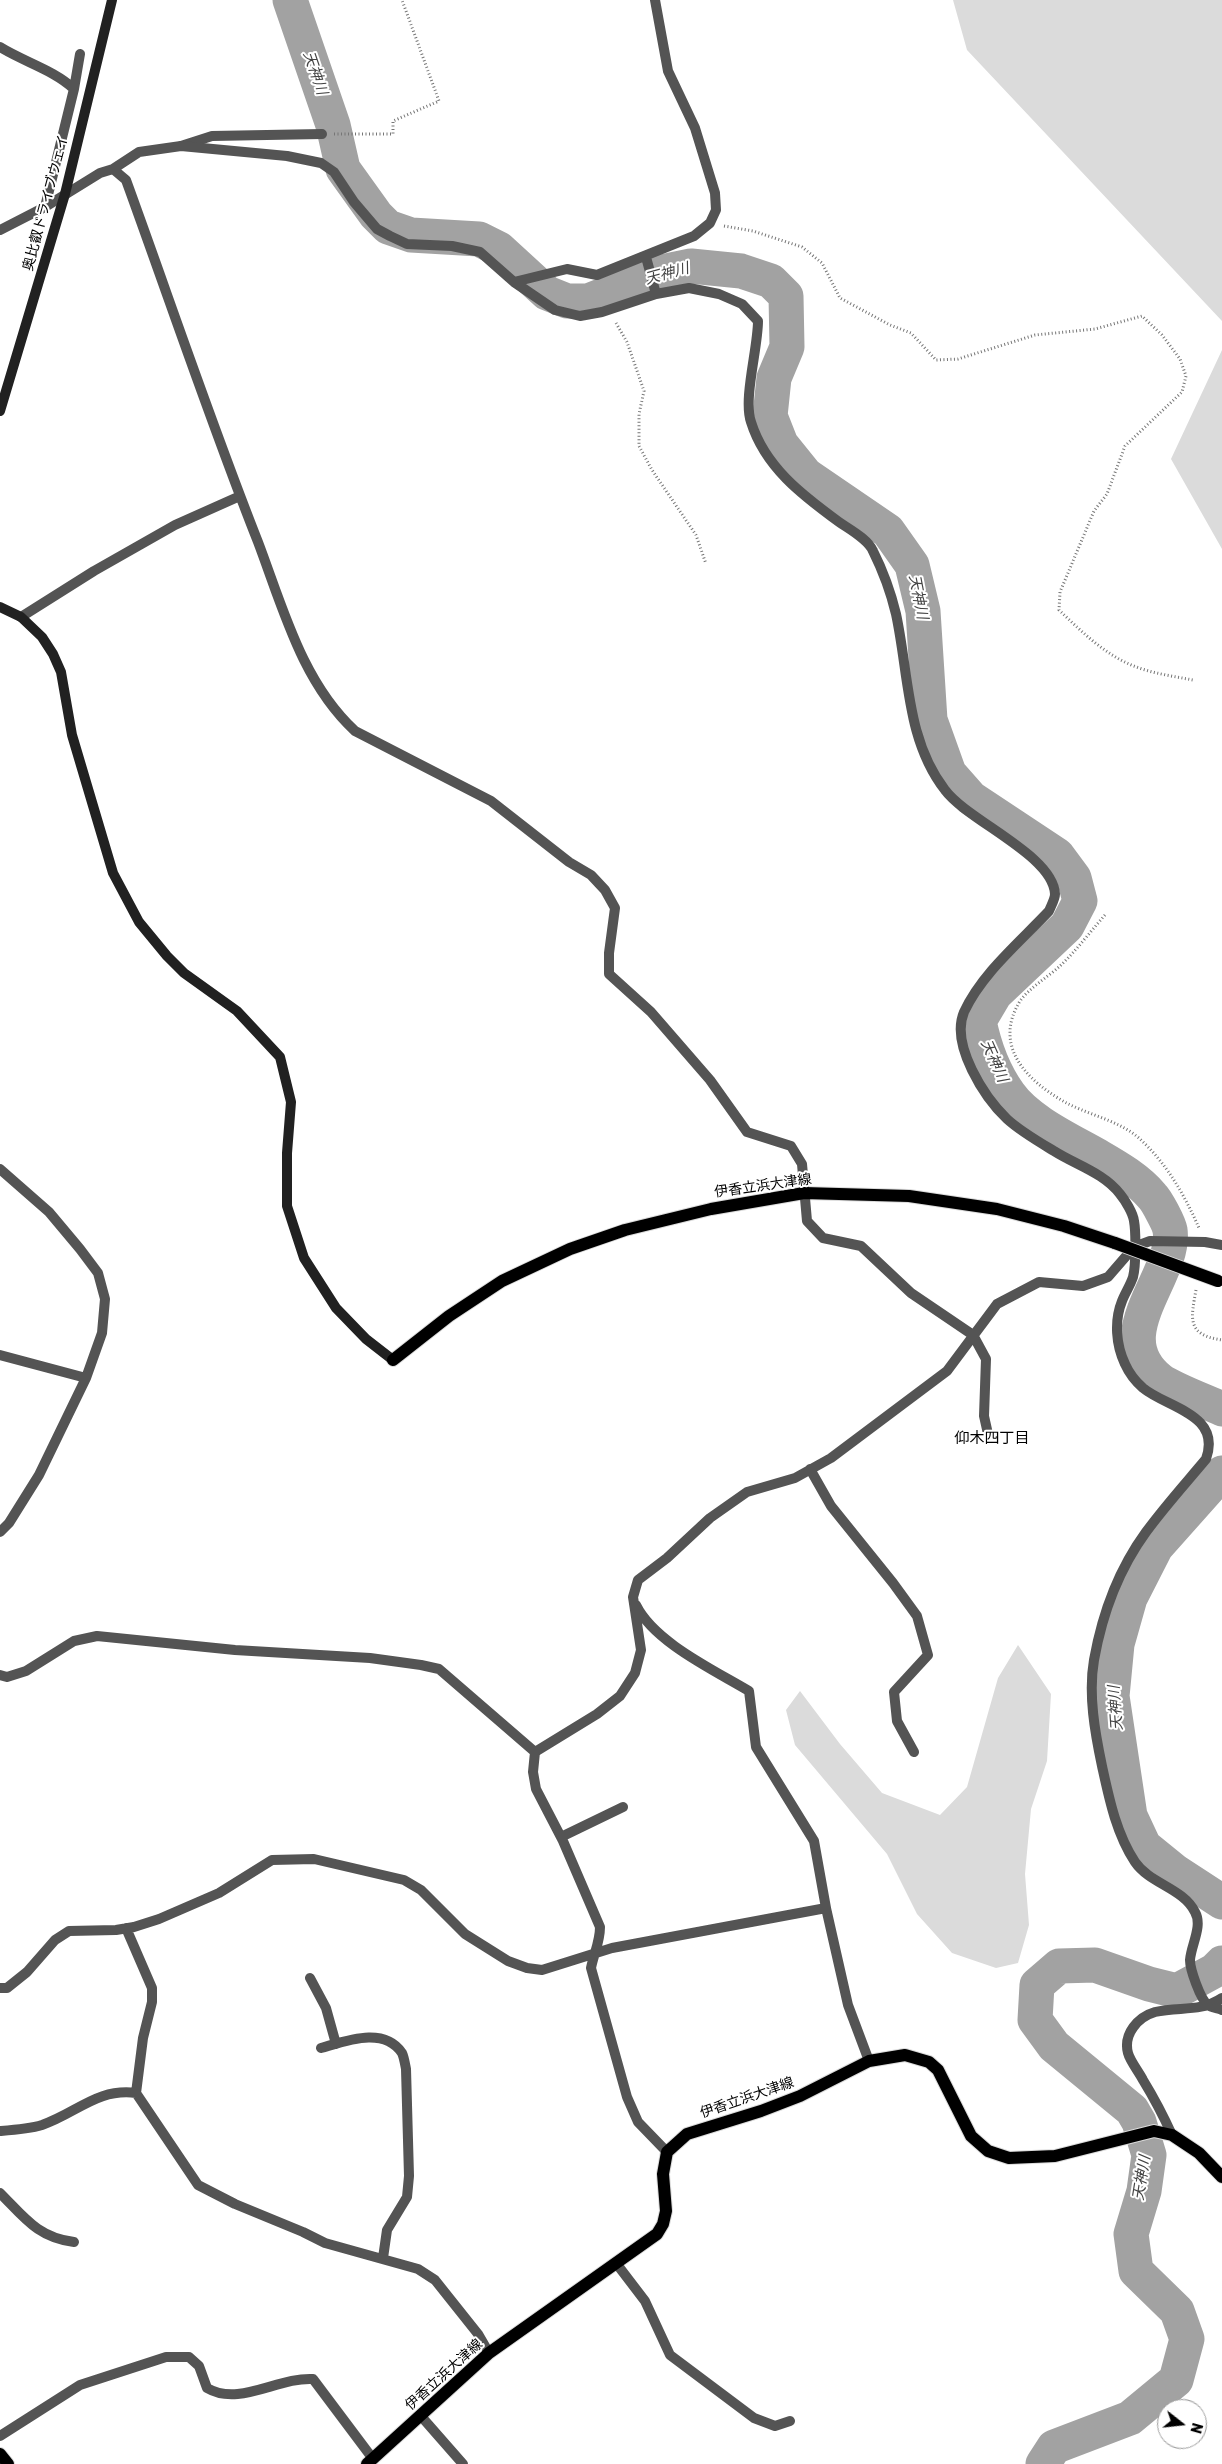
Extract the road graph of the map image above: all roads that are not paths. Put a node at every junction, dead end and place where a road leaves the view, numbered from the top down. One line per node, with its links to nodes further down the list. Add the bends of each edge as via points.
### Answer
1 (112, 0): 9 (street, 奥比叡ドライブウェイ)
2 (655, 0): 12 (street, via 668,71 695,128 715,193 716,210 710,223 694,236)
3 (0, 47): 5 (street, via 64,80)
4 (80, 54): 5 (street)
5 (74, 89): 10 (street)
6 (322, 134): 7 (street, via 212,136)
7 (182, 146): 8 (street, via 139,152); 13 (street, via 287,156 321,163 334,172 377,228 408,244 452,246 480,252)
8 (113, 170): 9 (street, via 100,173); 16 (street, via 126,180)
9 (65, 194): 10 (street); 15 (street, 奥比叡ドライブウェイ)
10 (45, 206): 11 (street)
11 (0, 230)
12 (647, 261): 13 (street, via 624,263 597,275 567,269); 14 (street)
13 (514, 282): 14 (street, via 555,310 580,316 602,312)
14 (655, 289): 22 (street, via 688,288 719,294 742,304 758,321 749,399 750,420 761,446 776,468 804,497 872,548 896,615 911,709 932,773 946,792 970,813 1020,847 1054,883 1056,896 1049,911 980,984 963,1014 962,1038 969,1064 982,1090 1008,1120 1055,1152 1099,1175 1120,1194 1134,1220)
15 (0, 411)
16 (240, 496): 18 (street, via 174,525); 20 (street, via 302,656 316,685 338,715 356,731 384,748 491,801 569,862 591,875 606,890 615,908 609,974 657,1019 710,1080 747,1132 791,1146 802,1164)
17 (0, 606): 18 (street)
18 (21, 617): 26 (street, via 42,637 61,672 72,735 113,873 140,922 172,962 237,1011 280,1057 291,1102 287,1206 304,1258 336,1308 366,1339)
19 (0, 1169): 27 (street, via 49,1212 98,1273 105,1300 102,1333)
20 (804, 1193): 23 (main road, 伊香立浜大津線, bridge, via 909,1196 997,1209 1064,1226); 24 (street, via 807,1221 822,1238 862,1246 911,1294); 26 (main road, 伊香立浜大津線, via 711,1209 625,1230 570,1249 502,1281 449,1316)
21 (1222, 1245): 22 (street, via 1150,1241)
22 (1134, 1247): 24 (street, via 1108,1276 1083,1286 1039,1282 997,1304); 43 (street, via 1134,1275 1117,1317 1116,1334 1124,1362 1131,1376 1144,1388 1207,1422 1215,1440 1206,1459 1146,1532 1114,1590 1094,1662 1094,1716 1109,1799 1121,1836 1136,1863 1151,1878 1187,1901 1196,1913 1198,1928 1190,1961 1200,1994)
23 (1220, 1282)
24 (973, 1335): 28 (street, via 986,1359 984,1416); 29 (street, via 947,1372 830,1458)
25 (0, 1355): 27 (street)
26 (393, 1360)
27 (86, 1378): 30 (street, via 40,1475)
28 (988, 1434)
29 (810, 1469): 31 (street, via 795,1478 747,1492 710,1518 638,1580); 34 (street, via 831,1506 917,1616 928,1656 894,1692 897,1721)
30 (0, 1532)
31 (633, 1598): 33 (street, via 641,1650 635,1672 620,1696); 37 (street, via 643,1618 662,1637 748,1691 756,1747 814,1841)
32 (0, 1675): 33 (street, via 7,1677 26,1672 74,1641 97,1636 421,1665 439,1669)
33 (535, 1752): 36 (street, via 533,1772 536,1789)
34 (914, 1752)
35 (623, 1807): 36 (street)
36 (561, 1837): 39 (street, via 600,1926 600,1942)
37 (826, 1908): 39 (street); 47 (street, via 848,2005)
38 (126, 1928): 39 (street, via 159,1919 219,1893 272,1860 314,1859 404,1880 422,1890 465,1934 508,1962 542,1970); 41 (street, via 69,1931 56,1940 27,1972 7,1988); 48 (street, via 152,1988)
39 (594, 1954): 51 (street, via 591,1968 627,2097 638,2122)
40 (310, 1978): 45 (street, via 326,2008)
41 (0, 1988)
42 (1222, 1998): 43 (street)
43 (1208, 2006): 44 (street); 50 (street, via 1156,2012 1142,2017 1133,2026 1128,2040 1128,2053)
44 (1222, 2010)
45 (336, 2044): 46 (street); 55 (street, via 373,2036 389,2042 402,2054 406,2069 407,2197 387,2230)
46 (321, 2048)
47 (869, 2061): 50 (main road, 伊香立浜大津線, via 905,2056 929,2062 938,2070 971,2136 988,2151 1009,2158 1056,2156 1154,2131); 51 (main road, 伊香立浜大津線, via 800,2096 687,2134)
48 (136, 2093): 49 (street, via 119,2091 99,2096 41,2125); 55 (street, via 198,2185 325,2243)
49 (0, 2131)
50 (1172, 2135): 52 (main road, 伊香立浜大津線, via 1199,2153)
51 (667, 2152): 56 (main road, 伊香立浜大津線, via 663,2174 666,2211 663,2224 657,2234)
52 (1222, 2176)
53 (0, 2193): 54 (street, via 36,2228 56,2240)
54 (74, 2242)
55 (383, 2258): 57 (street, via 418,2269 435,2280)
56 (616, 2263): 57 (main road, 伊香立浜大津線); 59 (street, via 645,2301 670,2355 754,2418 775,2426)
57 (489, 2353): 58 (main road, 伊香立浜大津線)
58 (420, 2415): 62 (main road, 伊香立浜大津線); 64 (street)
59 (790, 2421)
60 (0, 2436): 62 (street, via 80,2385 166,2357 190,2357 199,2366 207,2388 218,2394 231,2396 300,2378 313,2379)
61 (0, 2454): 63 (main road)
62 (370, 2462)
63 (8, 2464)
64 (463, 2464)

